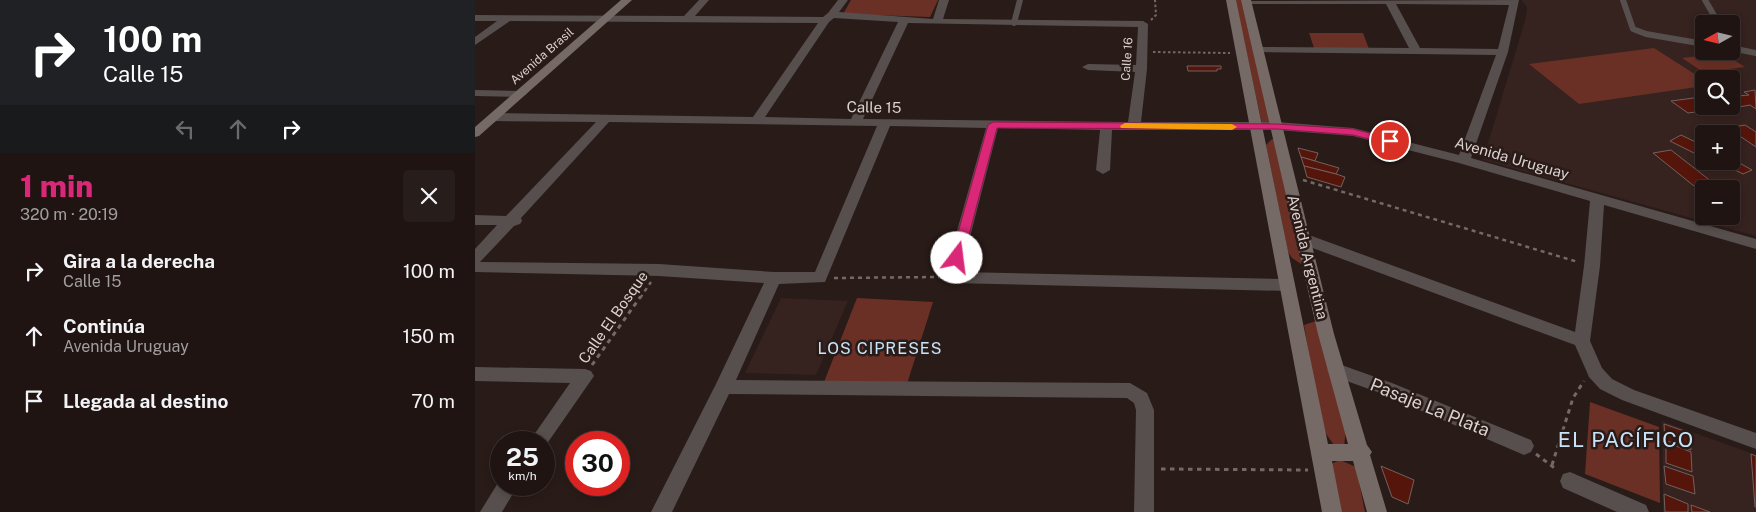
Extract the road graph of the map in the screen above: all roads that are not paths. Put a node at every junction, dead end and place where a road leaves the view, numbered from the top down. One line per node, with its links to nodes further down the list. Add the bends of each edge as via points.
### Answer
1 (627, 0): 14 (main road, Avenida Brasil)
2 (704, 0): 16 (street)
3 (843, 0): 15 (street)
4 (944, 0): 18 (street)
5 (1020, 0): 19 (lane)
6 (1241, 0): 9 (street); 22 (main road, Avenida Argentina); 40 (main road, Avenida Argentina, via 1242,53)
7 (1623, 0): 21 (lane, via 1631,27 1637,32)
8 (1705, 0): 11 (lane)
9 (1389, 1): 10 (street); 24 (street)
10 (1514, 1): 25 (street)
11 (1714, 15)
12 (475, 18): 13 (street)
13 (508, 18): 14 (street); 20 (street)
14 (606, 18): 16 (street); 30 (main road, Avenida Brasil)
15 (828, 18): 16 (street); 17 (street); 33 (street)
16 (686, 20)
17 (904, 20): 18 (street); 34 (street)
18 (937, 22): 19 (street)
19 (1014, 23): 28 (street, Calle 16, via 1143,24)
20 (475, 42)
21 (1695, 42)
22 (1257, 49): 24 (street); 39 (main road, Avenida Argentina)
23 (1740, 49): 26 (lane)
24 (1416, 51): 25 (street)
25 (1503, 52): 42 (street)
26 (1756, 53)
27 (1088, 68): 28 (street)
28 (1141, 69): 38 (street, Calle 16)
29 (475, 93): 30 (street)
30 (521, 94): 31 (main road, Avenida Brasil)
31 (493, 118): 32 (street, Calle 15); 41 (main road, Avenida Brasil)
32 (604, 121): 33 (street, Calle 15); 46 (street)
33 (757, 122): 34 (street, Calle 15)
34 (855, 123): 35 (street, Calle 15)
35 (885, 123): 36 (street, Calle 15); 51 (street, via 820,278)
36 (993, 125): 37 (street, Calle 15); 52 (street, via 952,276)
37 (1107, 126): 38 (street, Calle 15); 43 (street)
38 (1134, 126): 40 (street, Calle 15)
39 (1277, 126): 40 (street, Avenida Uruguay); 42 (street, Avenida Uruguay, via 1353,132); 47 (main road, Avenida Argentina)
40 (1255, 128): 52 (main road, Avenida Argentina)
41 (475, 133)
42 (1464, 160): 44 (street, Avenida Uruguay)
43 (1103, 170)
44 (1597, 199): 48 (street, Avenida Uruguay); 53 (street)
45 (475, 220): 46 (street)
46 (515, 221): 49 (street)
47 (1304, 239): 53 (street); 54 (main road, Avenida Argentina)
48 (1756, 244)
49 (475, 258)
50 (475, 267): 51 (street, via 659,270)
51 (773, 278): 56 (street)
52 (1287, 285): 61 (main road, Avenida Argentina)
53 (1582, 341): 58 (street, via 1595,372 1606,384 1628,395)
54 (1336, 370): 59 (street, Pasaje La Plata); 60 (main road, Avenida Argentina)
55 (475, 374): 57 (street, via 585,376)
56 (724, 386): 65 (street); 66 (street, via 1130,391 1141,398 1145,410)
57 (546, 431)
58 (1756, 440)
59 (1524, 446)
60 (1361, 452): 61 (main road); 68 (main road, Avenida Argentina)
61 (1322, 461): 67 (main road, Avenida Argentina)
62 (1570, 481): 69 (street)
63 (501, 496): 64 (street)
64 (490, 512)
65 (661, 512)
66 (1144, 512)
67 (1332, 512)
68 (1377, 512)
69 (1639, 512)

